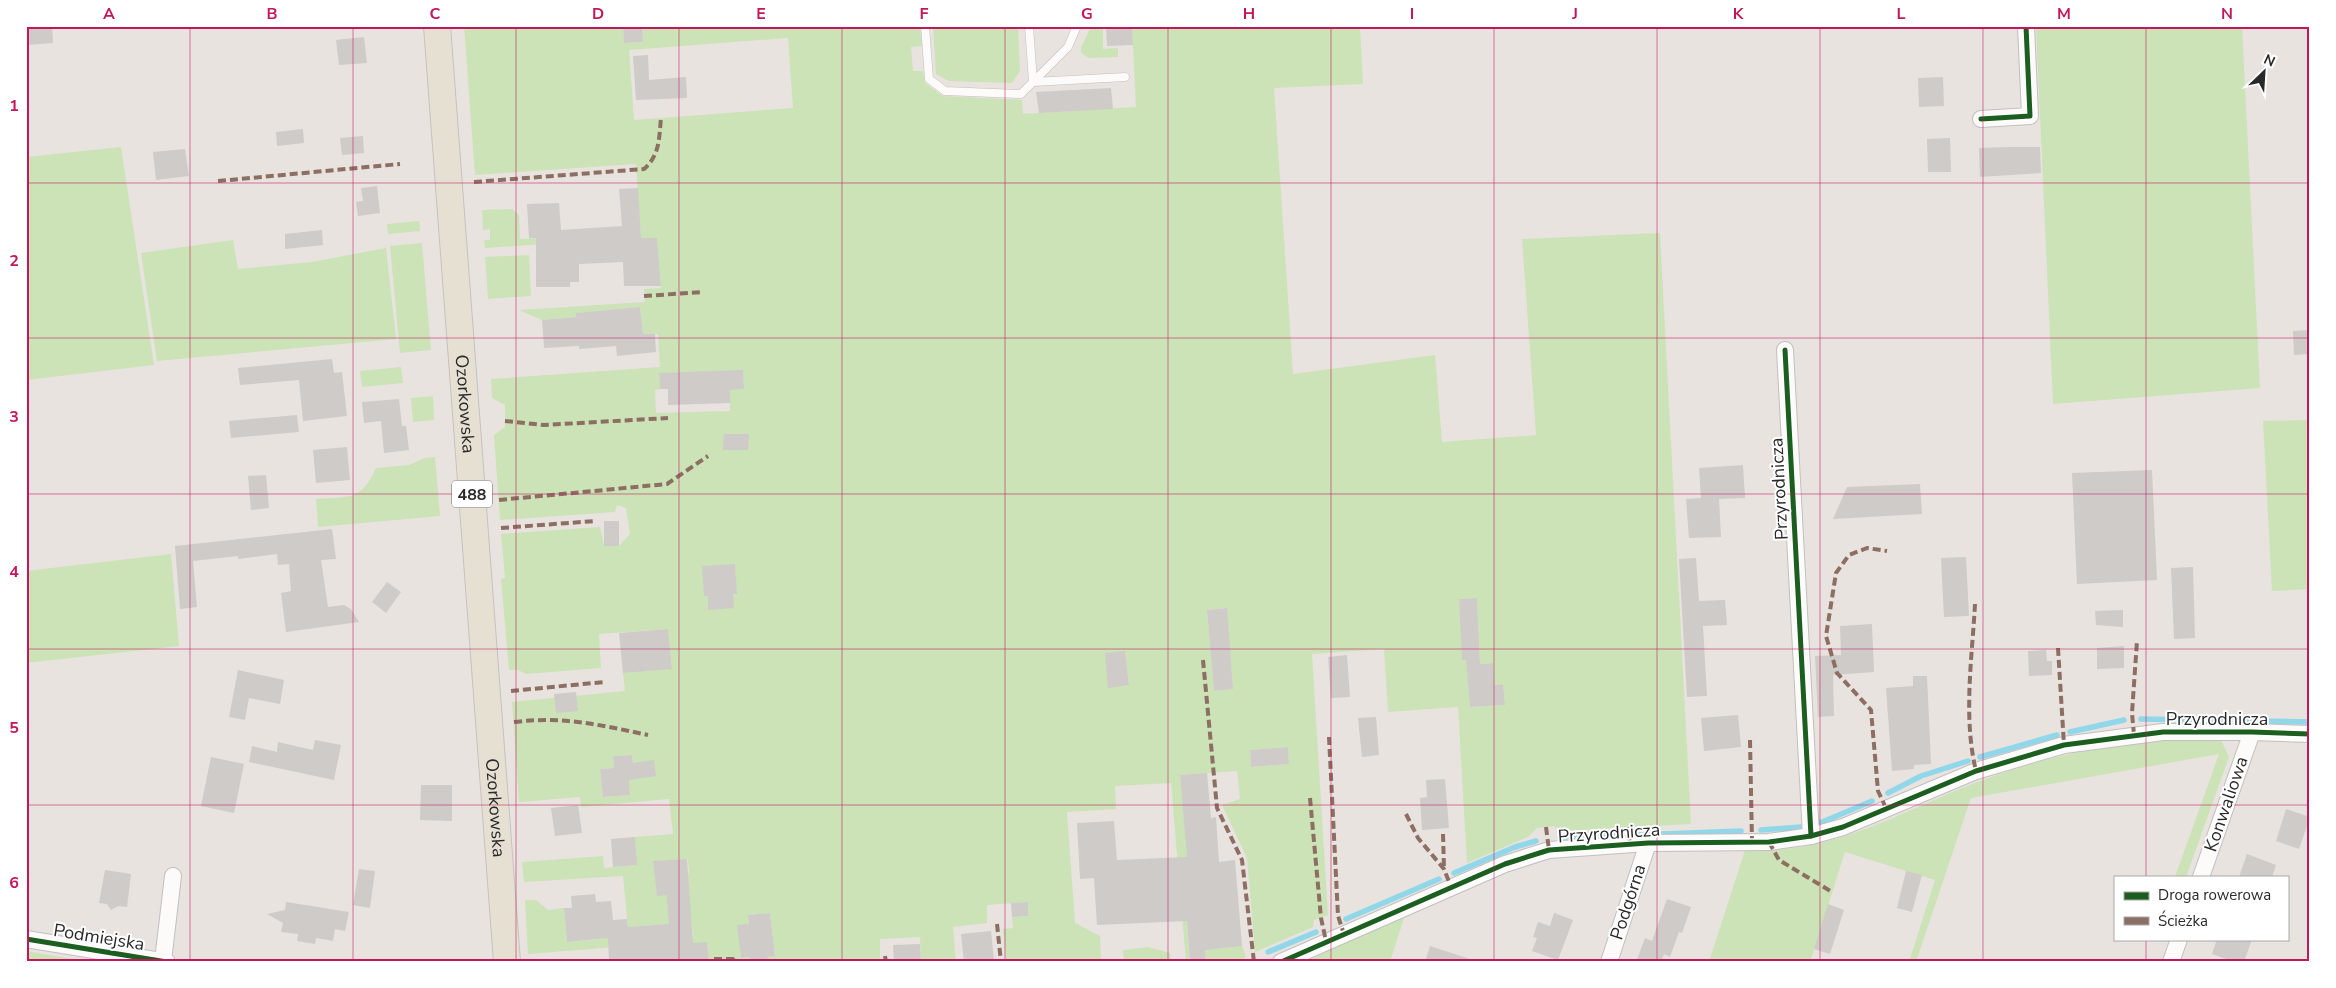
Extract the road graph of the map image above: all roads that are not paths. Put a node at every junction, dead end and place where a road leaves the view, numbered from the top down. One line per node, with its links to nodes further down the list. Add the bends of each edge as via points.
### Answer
1 (437, 26): 19 (main road, Ozorkowska / 488)
2 (925, 26): 7 (lane, via 929,79 945,91 1021,94)
3 (1029, 26): 7 (lane)
4 (1077, 26): 7 (lane, via 1068,47)
5 (2026, 26): 8 (street, via 2030,116)
6 (1125, 77): 7 (lane)
7 (1033, 82)
8 (1981, 119)
9 (1785, 350): 12 (street, Przyrodnicza)
10 (2252, 732): 11 (street, Przyrodnicza); 12 (street, Przyrodnicza, via 2164,732 2064,745 1976,771 1843,827); 15 (street, Konwaliowa)
11 (2310, 734)
12 (1811, 836): 13 (street, Przyrodnicza, via 1769,842)
13 (1648, 843): 20 (street, Przyrodnicza, via 1549,850 1505,864); 21 (street, Podgórna)
14 (173, 876): 18 (street)
15 (2201, 876)
16 (26, 938): 18 (street, Podmiejska)
17 (2179, 940): 22 (street)
18 (165, 961)
19 (507, 962)
20 (1281, 962)
21 (1609, 962)
22 (2171, 962)

